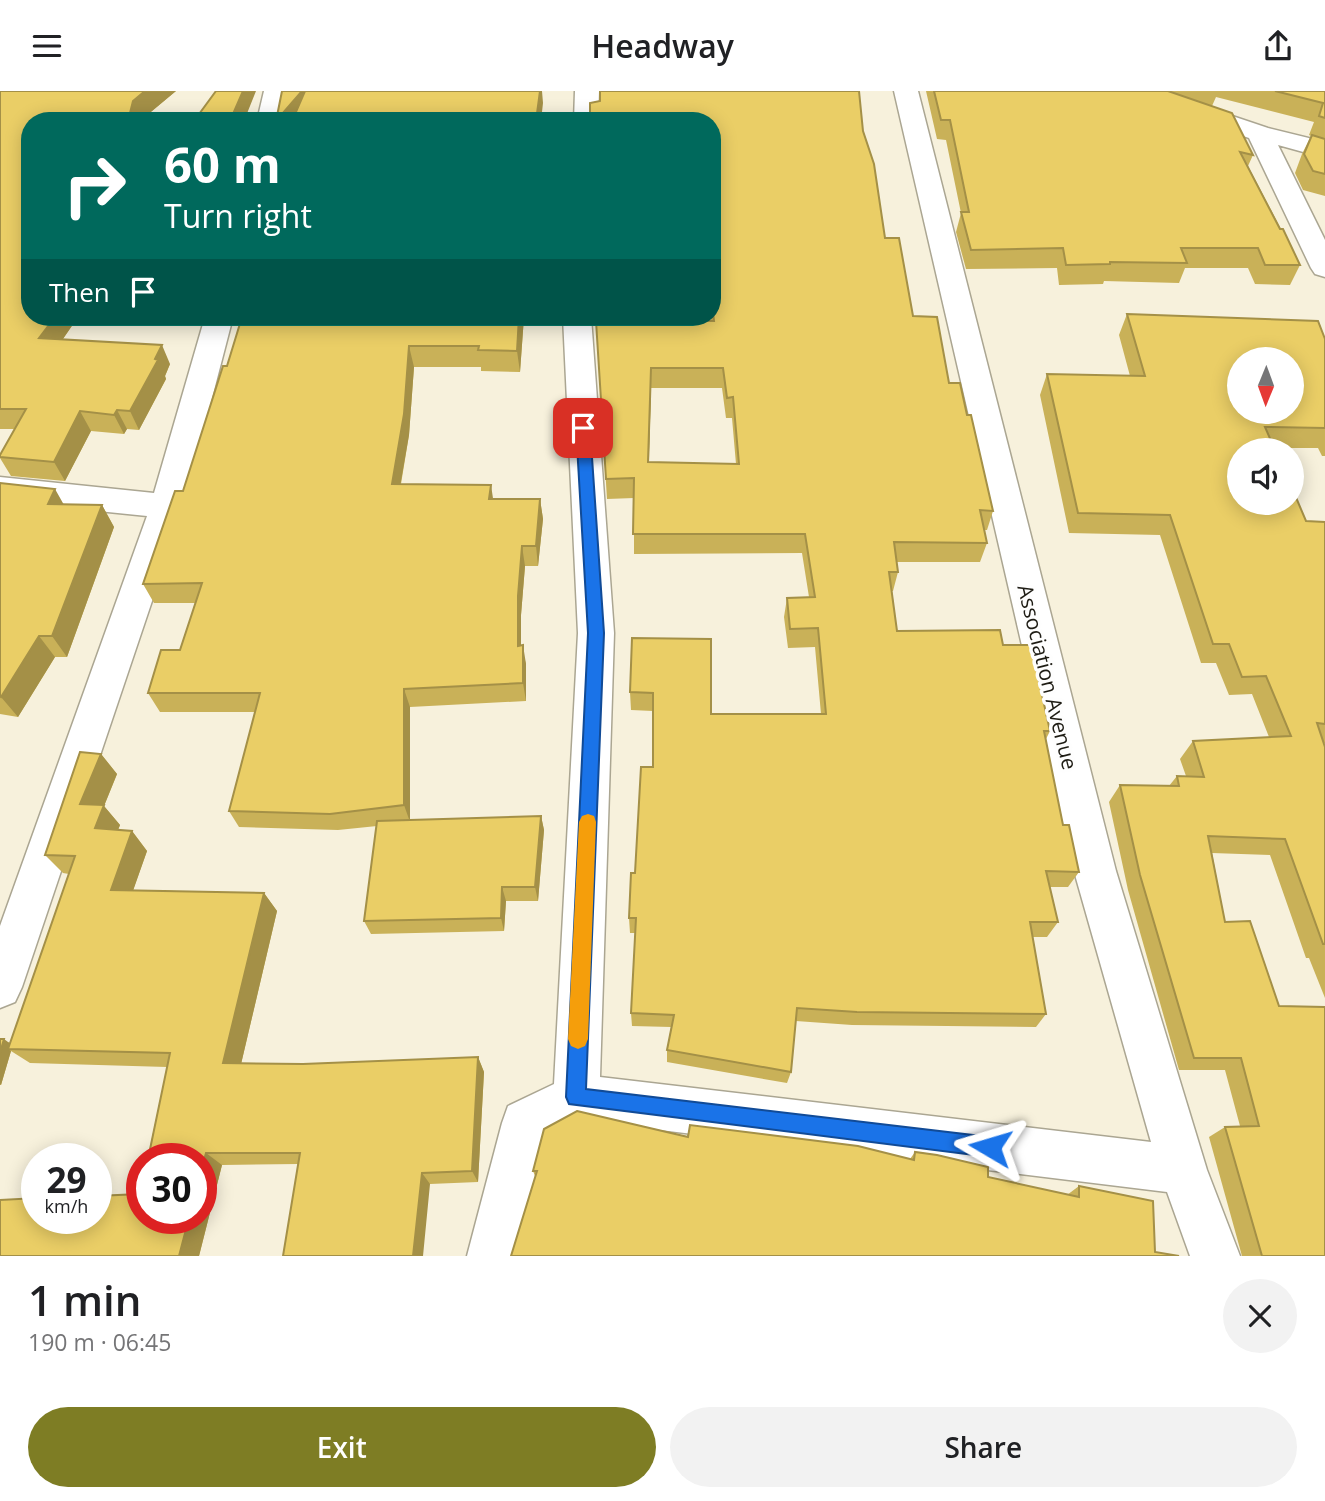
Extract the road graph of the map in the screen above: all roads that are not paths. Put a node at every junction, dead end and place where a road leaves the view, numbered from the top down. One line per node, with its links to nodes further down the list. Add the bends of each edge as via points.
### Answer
1 (276, 91): 5 (street)
2 (587, 91): 6 (street)
3 (906, 91): 16 (street, Association Avenue, via 1095,871)
4 (1135, 91): 7 (street)
5 (271, 112)
6 (586, 112)
7 (1259, 133): 8 (street); 9 (street)
8 (1325, 150)
9 (1325, 268)
10 (217, 326): 13 (street)
11 (578, 326): 15 (street, via 596,633)
12 (0, 489): 13 (street)
13 (167, 506): 14 (street)
14 (0, 987)
15 (576, 1097): 16 (street); 17 (street, via 525,1123)
16 (1184, 1170): 18 (street, Association Avenue)
17 (492, 1256)
18 (1215, 1256)

